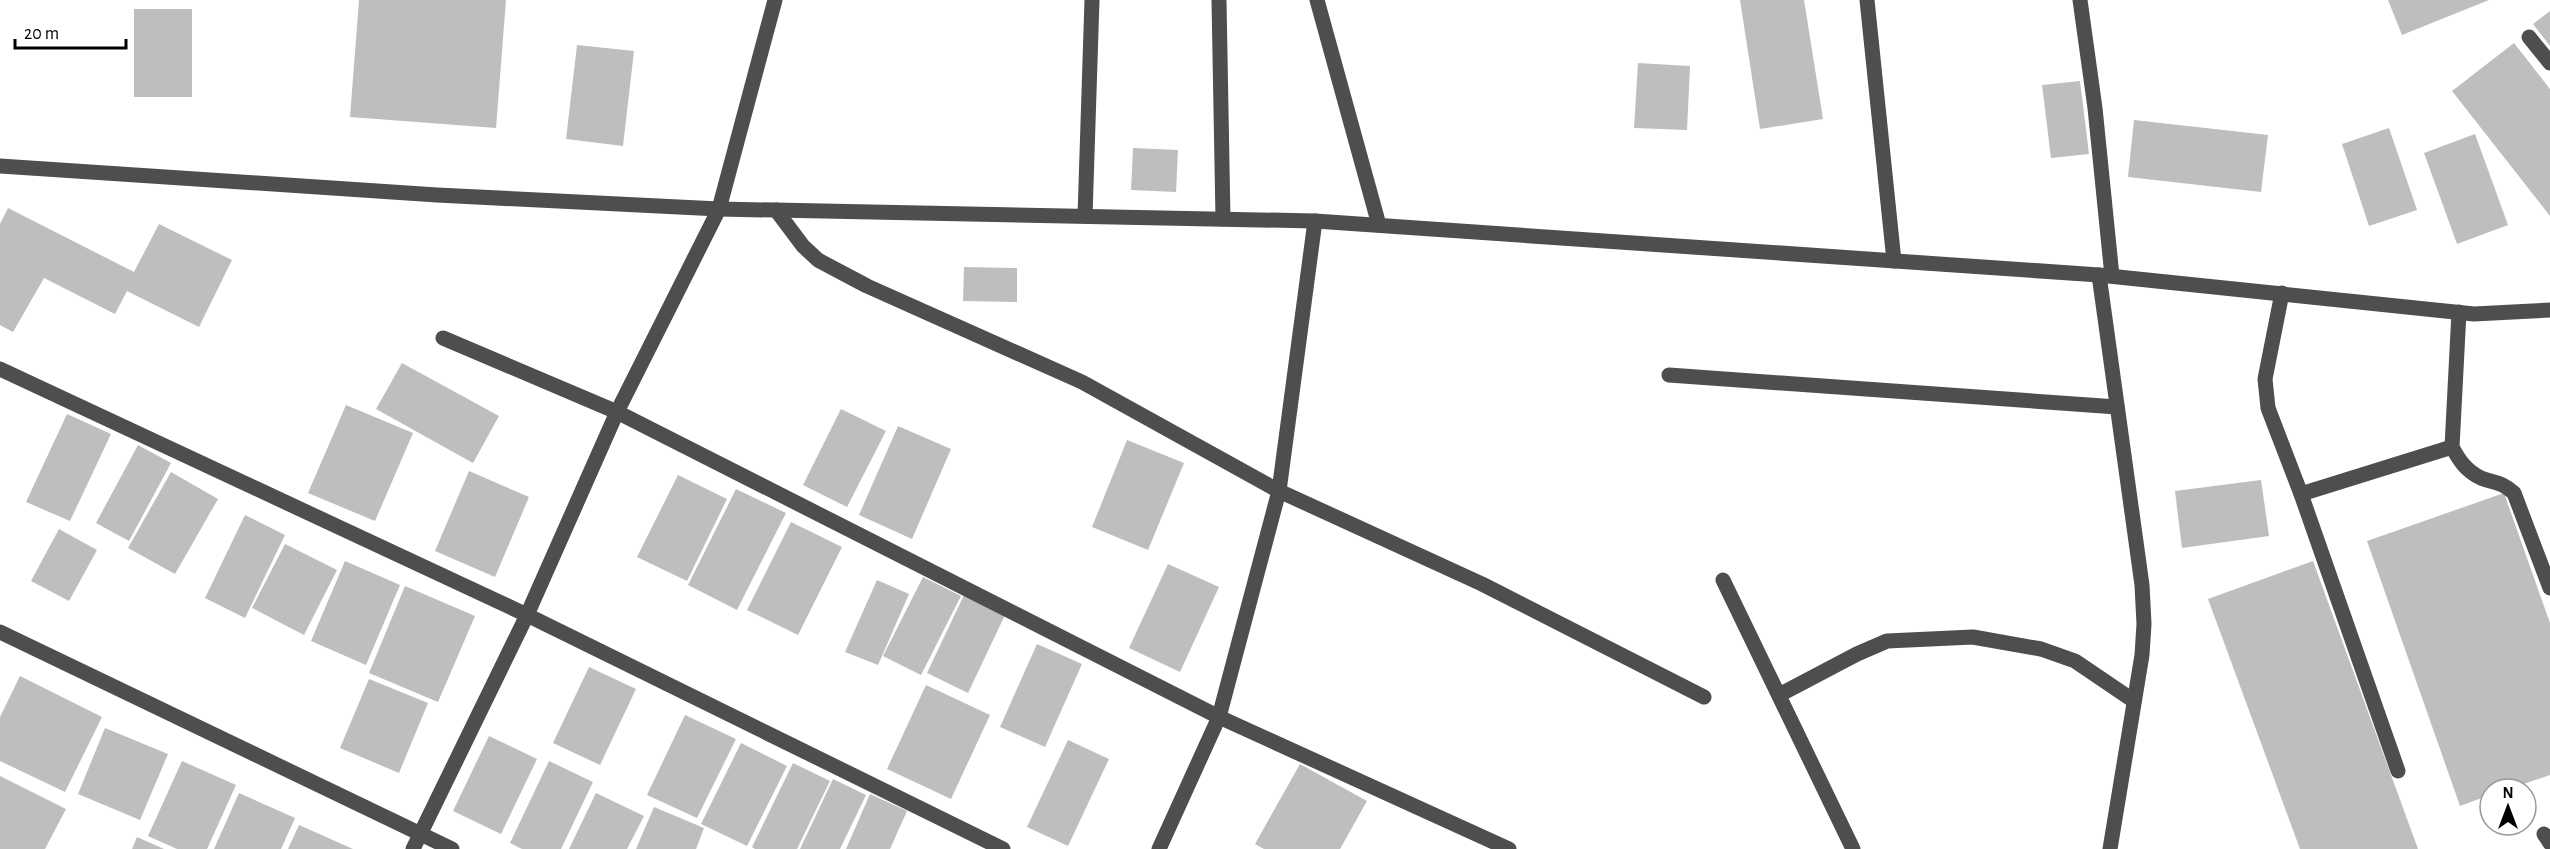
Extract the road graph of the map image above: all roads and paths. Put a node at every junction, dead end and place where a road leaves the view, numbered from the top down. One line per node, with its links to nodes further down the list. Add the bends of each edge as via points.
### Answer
1 (775, 0): 10 (street)
2 (1092, 0): 12 (street)
3 (1219, 0): 13 (street)
4 (1317, 0): 15 (street)
5 (1867, 0): 16 (street)
6 (2080, 0): 17 (street, via 2095,108)
7 (2529, 37): 8 (street)
8 (2550, 63)
9 (0, 166): 10 (street)
10 (718, 209): 11 (street); 25 (street)
11 (776, 210): 12 (street); 27 (street, via 818,260 867,286 1082,382)
12 (1085, 216): 13 (street)
13 (1224, 219): 14 (street)
14 (1315, 220): 15 (street); 27 (street)
15 (1379, 225): 16 (street)
16 (1894, 261): 17 (street)
17 (2106, 276): 18 (street); 24 (street)
18 (2282, 293): 20 (street); 28 (street, via 2265,390 2268,408)
19 (2550, 310): 20 (street)
20 (2459, 312): 26 (street)
21 (443, 338): 25 (street)
22 (0, 369): 31 (street)
23 (1669, 375): 24 (street)
24 (2117, 407): 35 (street, via 2142,585 2144,624)
25 (617, 412): 31 (street); 36 (street)
26 (2452, 447): 28 (street); 30 (street, via 2462,466 2481,478 2502,483 2514,493)
27 (1279, 491): 34 (street, via 1482,584); 36 (street)
28 (2301, 494): 37 (street)
29 (1723, 580): 33 (street)
30 (2550, 588)
31 (527, 615): 38 (street); 41 (street)
32 (0, 632): 38 (street)
33 (1779, 695): 35 (street, via 1887,642 1973,637 2075,661); 44 (street)
34 (1704, 697)
35 (2134, 701): 45 (street)
36 (1219, 717): 42 (street); 43 (street)
37 (2398, 771)
38 (420, 834): 39 (street); 40 (street)
39 (413, 849)
40 (452, 849)
41 (1003, 849)
42 (1159, 849)
43 (1509, 849)
44 (1853, 849)
45 (2110, 849)

